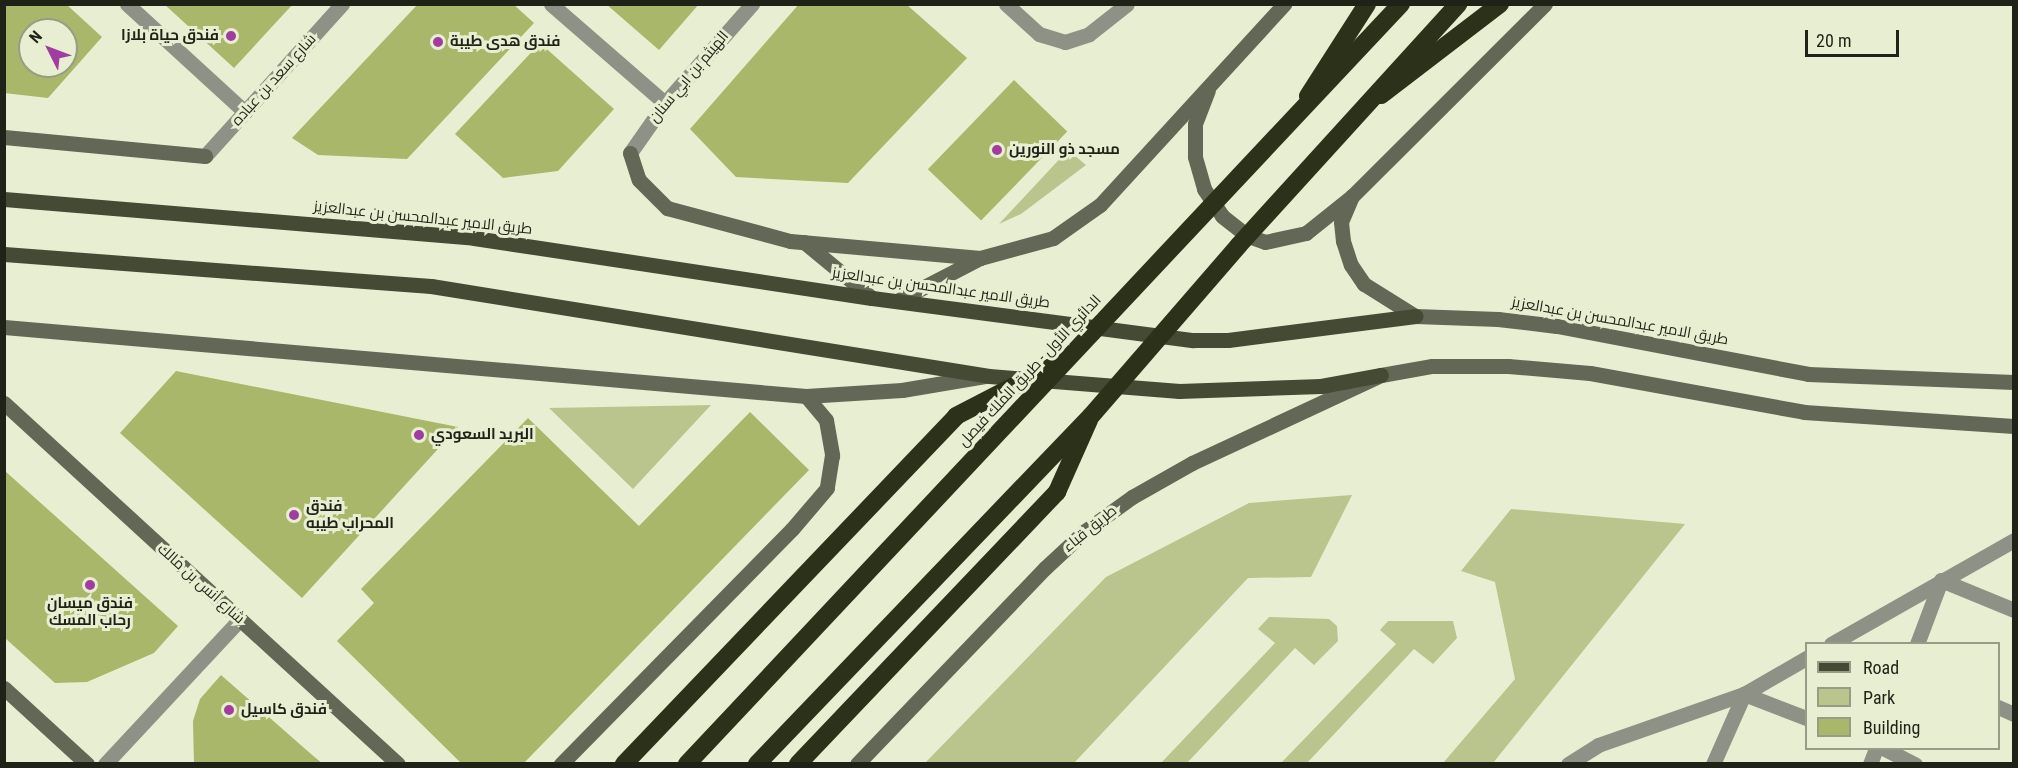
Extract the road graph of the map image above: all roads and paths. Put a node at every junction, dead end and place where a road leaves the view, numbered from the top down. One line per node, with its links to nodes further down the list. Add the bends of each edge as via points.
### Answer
1 (127, 4): 16 (street)
2 (342, 4): 16 (street, شارع سعد بن عباده)
3 (551, 4): 14 (street)
4 (752, 4): 14 (street, الهيثم بن ابي سنان)
5 (1006, 4): 6 (street, via 1039,34 1065,42 1089,34)
6 (1127, 4)
7 (1284, 4): 13 (main road)
8 (1366, 4): 17 (highway, bridge)
9 (1401, 4): 17 (highway, الدائري الأول - طريق الملك فيصل, bridge)
10 (1458, 4): 15 (highway, bridge)
11 (1500, 4): 15 (highway, bridge)
12 (1545, 4): 21 (main road)
13 (1225, 66): 21 (main road, via 1206,93 1195,124 1195,146 1204,189 1222,216 1248,236 1265,242 1283,240 1305,233); 25 (main road, via 1100,205 1053,238)
14 (664, 103): 19 (street, الهيثم بن ابي سنان)
15 (1365, 107): 36 (highway, bridge)
16 (245, 112): 20 (street, شارع سعد بن عباده)
17 (1294, 118): 30 (highway, الدائري الأول - طريق الملك فيصل, bridge)
18 (4, 137): 20 (main road)
19 (630, 153): 23 (main road, via 639,180 667,208)
20 (205, 156)
21 (1352, 196): 28 (main road, via 1341,222 1351,265 1364,284)
22 (4, 199): 26 (main road, طريق الامير عبدالمحسن بن عبدالعزيز, via 474,238)
23 (804, 242): 25 (main road); 26 (main road)
24 (4, 254): 32 (main road, via 431,286)
25 (980, 258): 27 (main road)
26 (872, 298): 27 (main road, طريق الامير عبدالمحسن بن عبدالعزيز)
27 (899, 300): 28 (main road, طريق الامير عبدالمحسن بن عبدالعزيز, via 1193,340 1228,340)
28 (1415, 316): 33 (main road, طريق الامير عبدالمحسن بن عبدالعزيز, via 1557,326 1808,374)
29 (4, 327): 34 (main road, via 75,330 771,396)
30 (1066, 360): 53 (highway, bridge, via 956,416); 54 (highway, الدائري الأول - طريق الملك فيصل, bridge)
31 (1381, 375): 32 (main road, via 1321,386 1179,391); 37 (main road, via 1432,366 1508,366 1590,373 1804,412); 57 (main road, طريق قباء, via 1192,463 1132,497 1085,531)
32 (988, 376): 34 (main road, via 902,390)
33 (2013, 382)
34 (806, 396): 52 (main road, via 826,420 832,455 827,488 792,529)
35 (4, 403): 41 (main road, شارع أنس بن مالك)
36 (1091, 416): 55 (highway, bridge); 56 (highway, via 1057,492)
37 (2013, 426)
38 (2013, 540): 39 (street)
39 (1941, 580): 40 (street); 42 (street); 43 (street)
40 (2013, 610)
41 (240, 619): 50 (street); 51 (main road, شارع أنس بن مالك)
42 (1834, 642)
43 (1918, 642)
44 (1805, 659): 46 (street)
45 (4, 688): 49 (main road)
46 (1744, 694): 47 (street); 58 (street, via 1598,745); 59 (street)
47 (1805, 718)
48 (1887, 750): 60 (street)
49 (87, 764)
50 (105, 764)
51 (398, 764)
52 (561, 764)
53 (624, 764)
54 (687, 764)
55 (757, 764)
56 (798, 764)
57 (857, 764)
58 (1568, 764)
59 (1713, 764)
60 (1915, 764)

